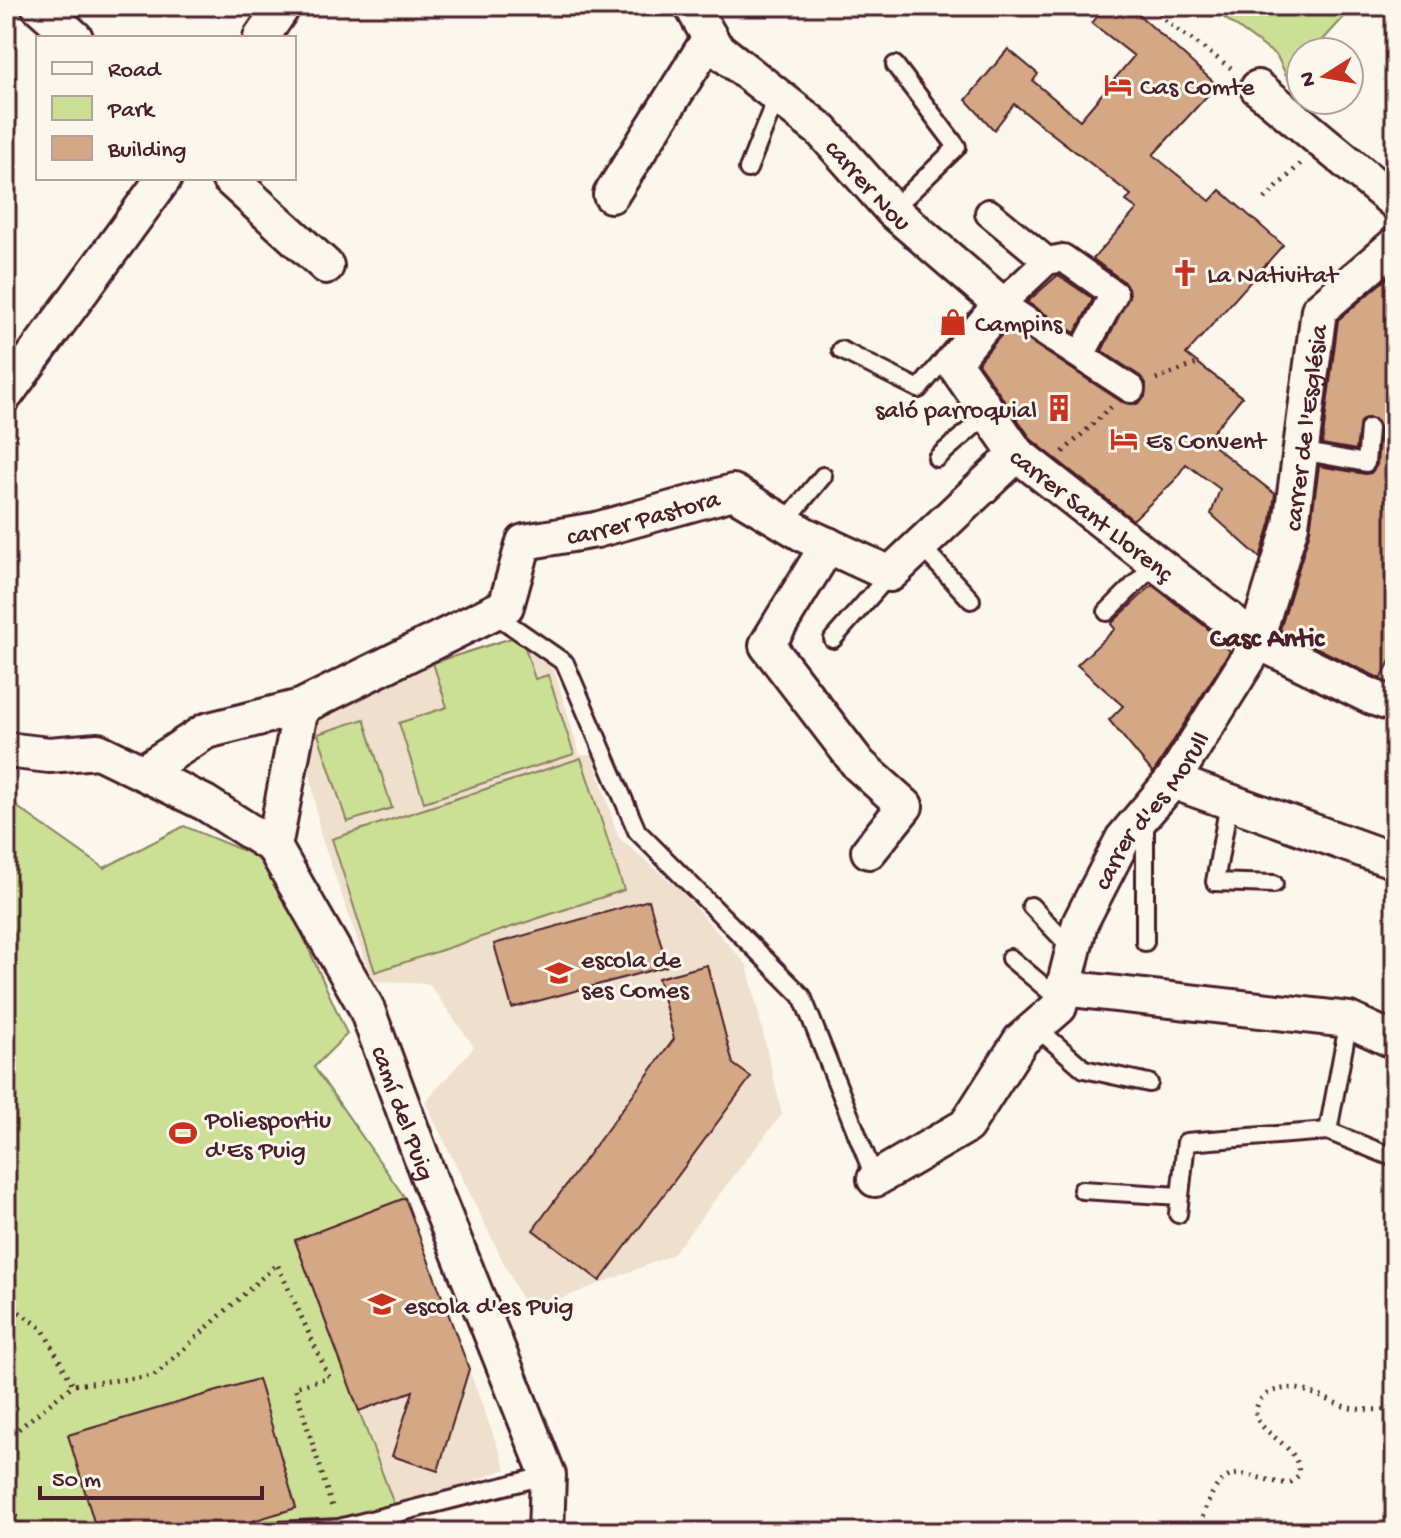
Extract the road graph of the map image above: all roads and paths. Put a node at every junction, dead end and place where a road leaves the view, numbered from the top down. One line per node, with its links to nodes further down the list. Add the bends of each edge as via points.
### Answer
1 (39, 6): 5 (street)
2 (283, 6): 6 (street)
3 (692, 6): 7 (street, carrer Nou)
4 (1145, 6): 9 (path)
5 (73, 36)
6 (262, 36)
7 (710, 38): 10 (street, carrer Nou); 15 (street)
8 (895, 65): 18 (lane, via 957,147)
9 (1258, 88): 17 (street)
10 (777, 96): 12 (lane); 18 (street, carrer Nou, via 822,131)
11 (1306, 158): 16 (path)
12 (748, 169)
13 (163, 180): 29 (street)
14 (231, 180): 22 (street)
15 (611, 195)
16 (1265, 199)
17 (1395, 202)
18 (892, 210): 23 (street, carrer Nou)
19 (989, 213): 21 (street)
20 (1395, 245): 32 (street, carrer de l'Església, via 1319,310)
21 (1047, 261): 23 (street); 25 (street, via 1063,258 1114,294)
22 (326, 266)
23 (1001, 304): 25 (street); 26 (street)
24 (841, 350): 26 (lane, via 919,389 944,359)
25 (1081, 355): 28 (street)
26 (953, 362): 30 (street, carrer Sant Llorenç)
27 (1200, 363): 28 (path)
28 (1131, 389): 34 (path)
29 (6, 394)
30 (989, 413): 33 (lane); 34 (street, carrer Sant Llorenç)
31 (1369, 428): 32 (lane, carrer de l'Església, via 1366,463)
32 (1301, 451): 45 (street, carrer de l'Església, via 1291,525)
33 (937, 458)
34 (1029, 463): 38 (street); 39 (street, carrer Sant Llorenç)
35 (823, 476): 36 (lane)
36 (784, 523): 37 (street, carrer Pastora); 43 (street, carrer Pastora, via 733,492 596,530 524,542 506,606)
37 (828, 545): 40 (street, carrer Pastora); 54 (street, via 767,645 859,765 905,806)
38 (920, 545): 40 (street); 41 (lane)
39 (1156, 563): 42 (lane); 45 (street, carrer Sant Llorenç)
40 (890, 574): 44 (lane)
41 (971, 600)
42 (1107, 612)
43 (493, 613): 47 (street); 68 (lane, via 565,663 637,831 802,996)
44 (833, 639)
45 (1257, 641): 46 (street, carrer Sant Llorenç); 50 (street, carrer d'es Morull)
46 (1395, 705)
47 (301, 707): 49 (street, via 206,731); 53 (street)
48 (6, 750): 49 (street, camí del Puig, via 49,755 98,751)
49 (143, 772): 53 (street, camí del Puig)
50 (1172, 781): 51 (street); 52 (street, carrer d'es Morull)
51 (1229, 803): 55 (street); 56 (lane, via 1215,882)
52 (1145, 813): 58 (lane); 59 (street, carrer d'es Morull, via 1123,839 1080,923)
53 (274, 847): 76 (street, camí del Puig, via 366,1007)
54 (869, 851)
55 (1395, 861)
56 (1274, 884)
57 (1031, 906): 59 (lane)
58 (1145, 942)
59 (1073, 950): 61 (street, carrer d'es Morull)
60 (1010, 958): 61 (lane)
61 (1062, 994): 62 (street); 63 (street, carrer d'es Morull, via 1059,1007)
62 (1349, 1020): 64 (street); 66 (lane)
63 (1036, 1027): 65 (lane, via 1084,1069); 68 (street, carrer d'es Morull, via 1021,1040 966,1126)
64 (1395, 1041)
65 (1149, 1083)
66 (1328, 1131): 67 (lane); 70 (lane, via 1186,1142)
67 (1392, 1157)
68 (875, 1179)
69 (1082, 1190): 70 (lane)
70 (1180, 1196): 71 (lane)
71 (1178, 1214)
72 (6, 1303): 73 (path, via 42,1328)
73 (73, 1385): 75 (path); 78 (path, via 154,1376 277,1264 329,1377 295,1387)
74 (1395, 1410): 82 (path, via 1351,1408 1292,1387 1269,1393 1258,1402 1256,1417 1292,1452 1298,1476 1285,1483 1245,1474 1225,1477)
75 (6, 1439)
76 (548, 1475): 78 (lane); 81 (street, camí del Puig)
77 (6, 1503): 79 (path)
78 (339, 1528): 80 (lane)
79 (27, 1532)
80 (256, 1532)
81 (546, 1532)
82 (1197, 1532)

